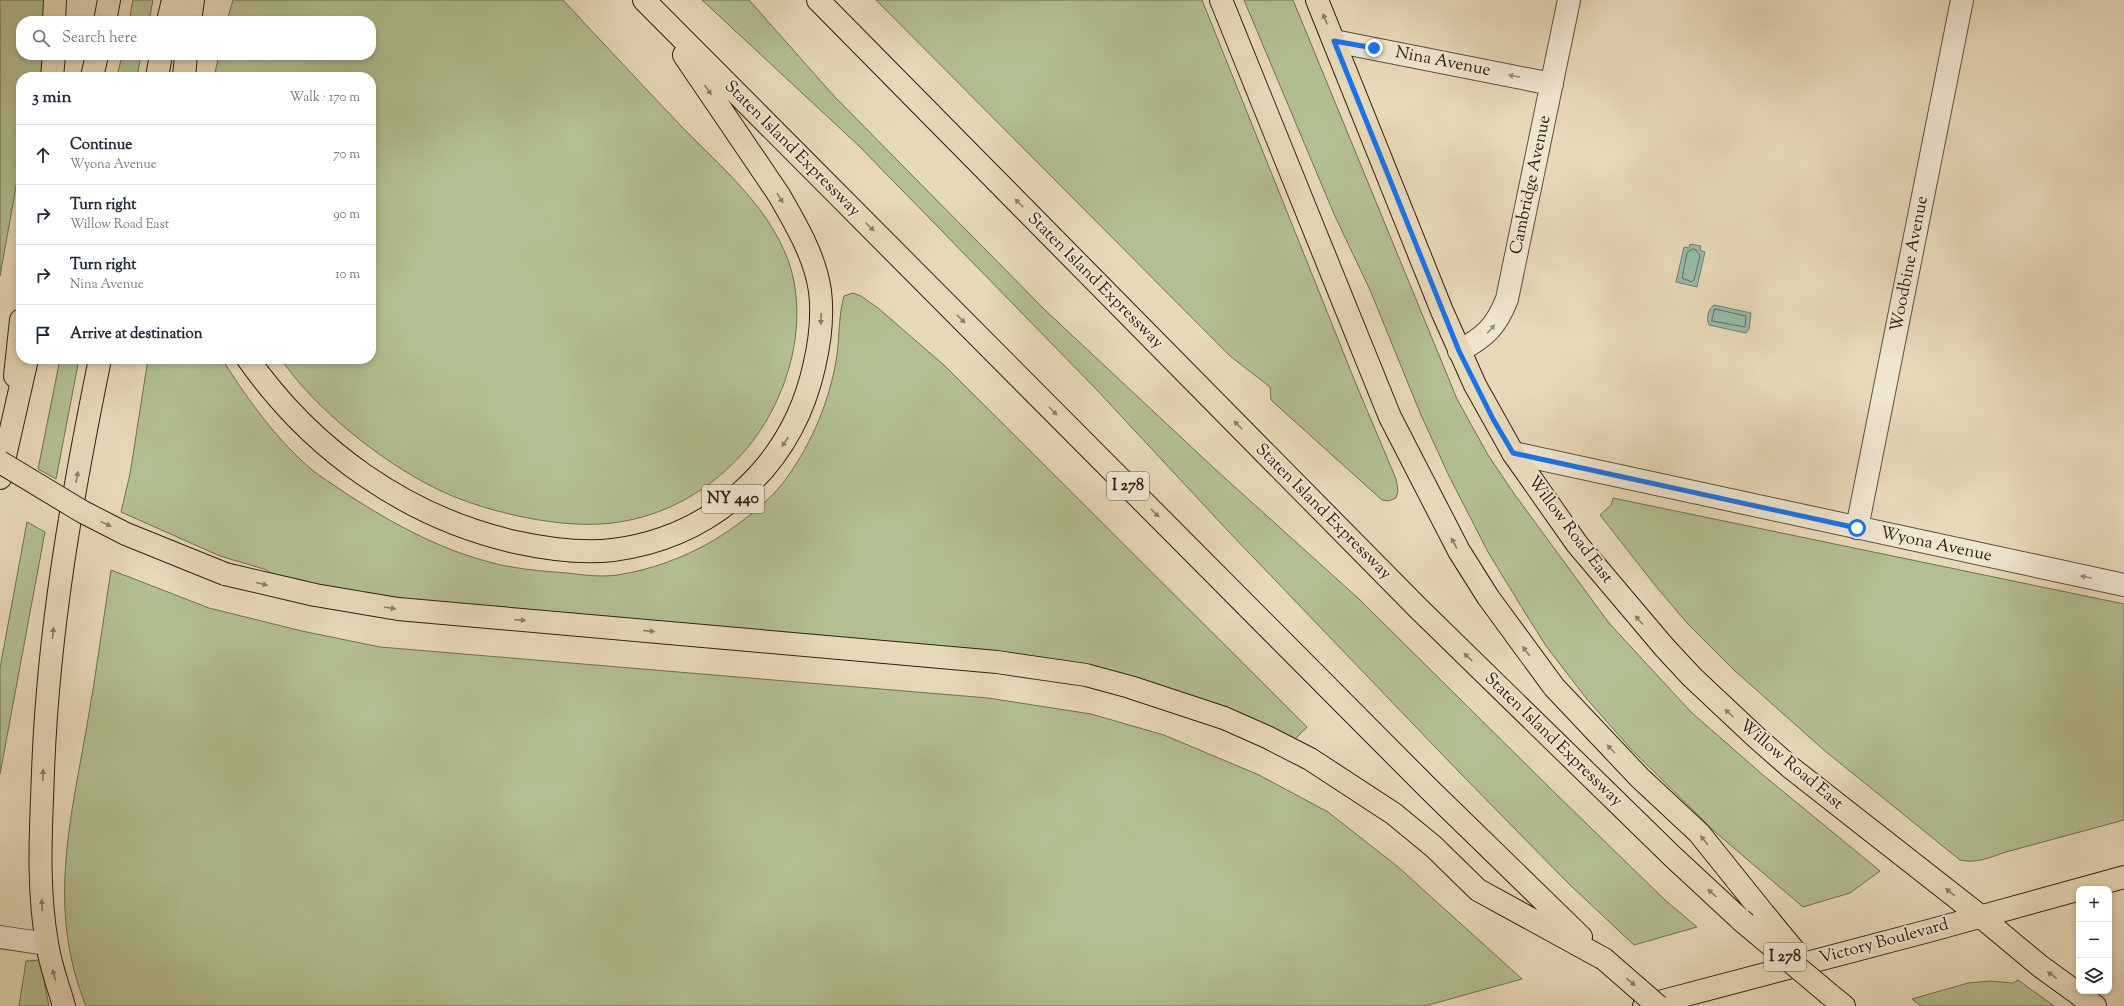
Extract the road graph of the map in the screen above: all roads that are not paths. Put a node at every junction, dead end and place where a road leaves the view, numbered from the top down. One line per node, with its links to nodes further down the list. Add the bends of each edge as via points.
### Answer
1 (55, 0): 11 (main road)
2 (109, 0): 12 (main road)
3 (172, 0): 13 (main road)
4 (193, 0): 14 (main road)
5 (818, 0): 41 (main road, Staten Island Expressway / I 278, one-way to 5, bridge, via 1741,920 1672,856 1419,609)
6 (1221, 0): 41 (main road, one-way to 6, bridge, via 1698,833 1640,778 1554,687 1488,597 1459,551 1390,417)
7 (1317, 0): 15 (main road, Willow Road East, one-way to 7)
8 (1569, 0): 24 (street, Cambridge Avenue)
9 (1962, 0): 34 (street, Woodbine Avenue)
10 (649, 5): 29 (main road, NY 440, one-way to 29, via 779,195 806,243 820,291 819,344 809,388 799,417 773,460 758,478 738,496 694,525 640,545 612,550 551,550 490,536 429,513 394,494 359,471 304,426); 40 (main road, Staten Island Expressway / I 278, one-way to 40, via 1429,789)
11 (54, 16)
12 (106, 16)
13 (169, 16)
14 (191, 16)
15 (1334, 41): 24 (street, Nina Avenue, one-way to 15); 25 (main road, Willow Road East)
16 (54, 60): 20 (main road)
17 (96, 60): 21 (main road)
18 (160, 60): 22 (main road)
19 (186, 60): 23 (main road)
20 (52, 72)
21 (93, 72)
22 (158, 72)
23 (184, 72)
24 (1552, 84): 25 (street, Cambridge Avenue, one-way to 24, via 1492,329 1507,299)
25 (1459, 351): 31 (main road, Willow Road East, via 1489,413)
26 (17, 364): 30 (main road)
27 (26, 364): 30 (main road)
28 (99, 364): 39 (main road, one-way to 28, via 42,908 40,836 49,672 62,568)
29 (252, 364)
30 (9, 441): 33 (main road)
31 (1513, 453): 34 (street, Wyona Avenue); 37 (main road, Willow Road East, one-way to 31, via 1790,767 1692,677 1635,615 1577,544)
32 (0, 462): 40 (main road, one-way to 40, bridge, via 82,512 126,534 225,574 315,595 398,609 997,662 1086,675 1130,687 1224,718 1310,759 1394,814 1434,847 1478,890)
33 (0, 478)
34 (1857, 528): 35 (street, Wyona Avenue, one-way to 34)
35 (2124, 585)
36 (2124, 877): 37 (main road, Victory Boulevard)
37 (1980, 916): 43 (main road, Victory Boulevard); 45 (main road, Willow Road East, one-way to 37, via 2040,966)
38 (0, 936): 39 (street)
39 (47, 944): 42 (main road, one-way to 39)
40 (1604, 959): 44 (main road, Staten Island Expressway / I 278, one-way to 44, bridge)
41 (1837, 1000)
42 (64, 1006)
43 (1644, 1006)
44 (1658, 1006)
45 (2095, 1006)

